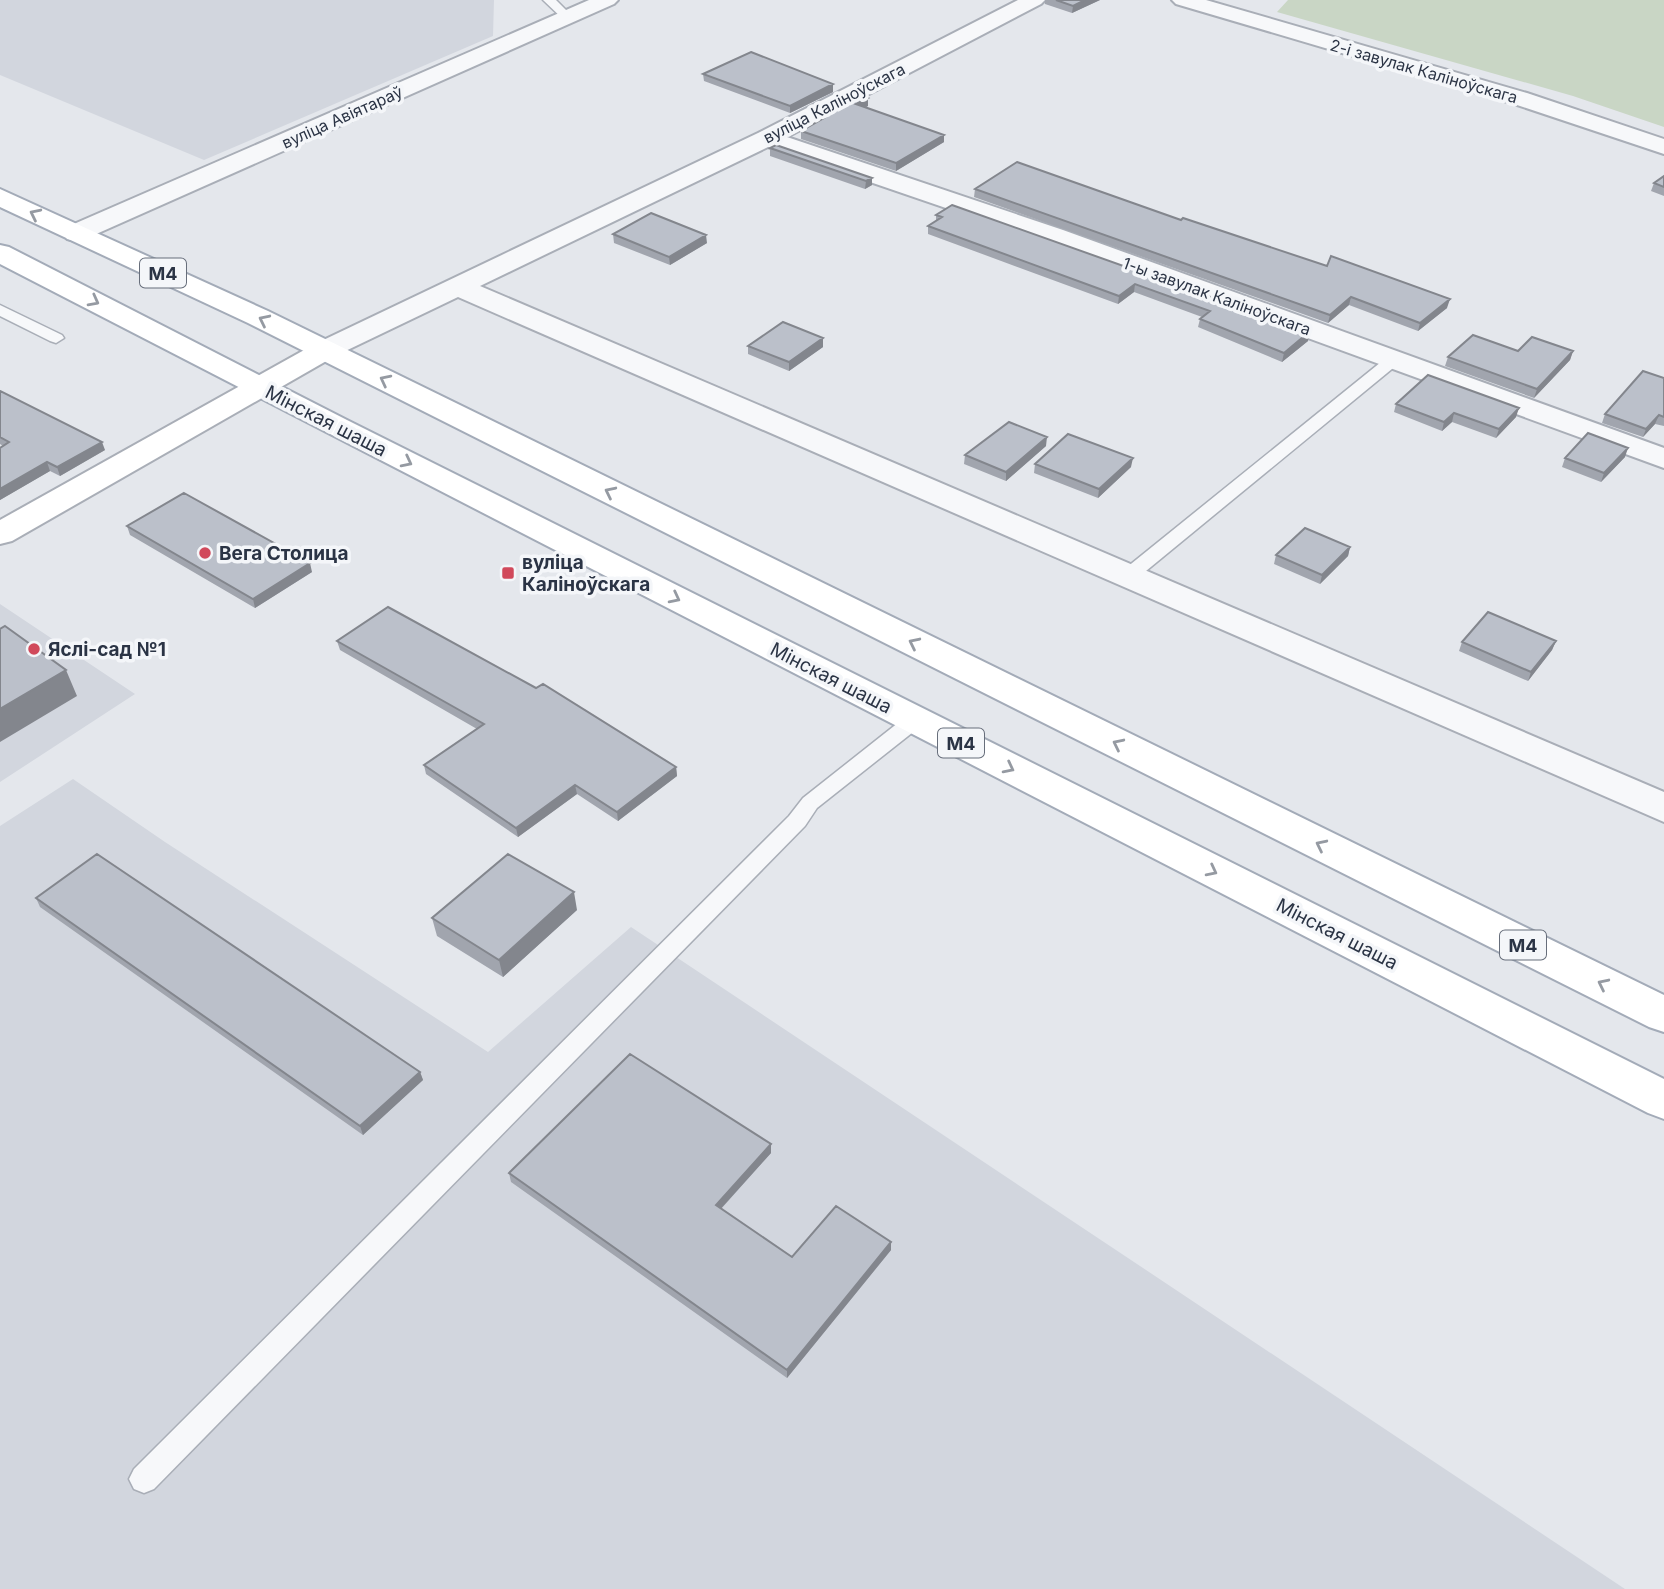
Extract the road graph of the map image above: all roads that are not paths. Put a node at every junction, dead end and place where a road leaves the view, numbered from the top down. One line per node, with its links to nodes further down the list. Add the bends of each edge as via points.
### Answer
1 (549, 0): 5 (lane)
2 (607, 0): 5 (street, вуліца Авіятараў)
3 (1034, 0): 6 (street, вуліца Каліноўскага)
4 (1183, 0): 7 (street, 2-і завулак Каліноўскага, via 1519,98)
5 (567, 17): 9 (street, вуліца Авіятараў)
6 (767, 138): 11 (street, вуліца Каліноўскага); 15 (street, 1-ы завулак Каліноўскага, via 1054,236)
7 (1664, 147)
8 (0, 197): 9 (main road, М4, one-way to 8)
9 (76, 233): 14 (main road, М4, one-way to 9)
10 (0, 253): 16 (main road, Мінская шаша / М4, one-way to 16)
11 (458, 287): 14 (street, вуліца Каліноўскага); 19 (street)
12 (0, 310): 13 (lane)
13 (56, 338)
14 (325, 350): 16 (main road, вуліца Каліноўскага); 22 (main road, М4, one-way to 14)
15 (1392, 361): 17 (street, 1-ы завулак Каліноўскага); 19 (lane)
16 (259, 386): 18 (main road, вуліца Каліноўскага); 20 (main road, Мінская шаша / М4, one-way to 20)
17 (1664, 459)
18 (0, 534)
19 (1128, 576): 21 (street)
20 (915, 720): 23 (main road, Мінская шаша / М4, one-way to 23); 24 (lane, via 810,803 628,994)
21 (1664, 808)
22 (1664, 1014)
23 (1664, 1100)
24 (144, 1479)

